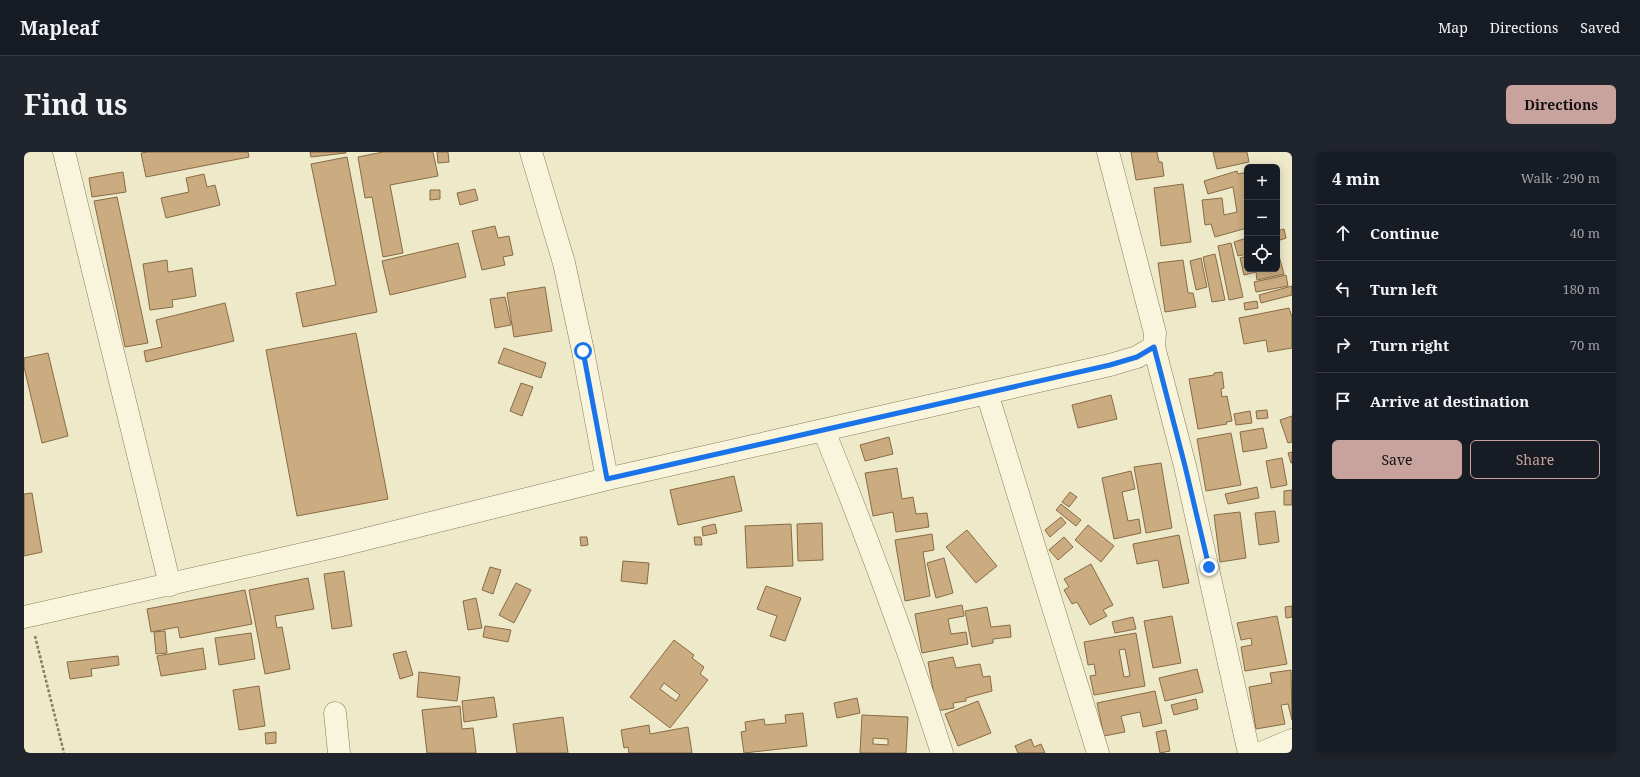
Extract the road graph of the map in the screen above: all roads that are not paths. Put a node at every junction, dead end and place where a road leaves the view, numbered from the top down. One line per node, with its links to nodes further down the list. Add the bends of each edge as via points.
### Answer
1 (64, 152): 8 (street)
2 (531, 152): 7 (street, via 564,263)
3 (1108, 152): 4 (street, via 1151,316 1155,333)
4 (1154, 347): 5 (street, via 1137,357 1110,365); 15 (street, via 1191,490)
5 (986, 393): 6 (street); 14 (street)
6 (824, 431): 7 (street); 13 (street, via 892,605)
7 (607, 479): 8 (street)
8 (170, 585): 9 (street)
9 (27, 616)
10 (335, 713): 12 (street)
11 (1292, 740): 16 (street)
12 (339, 753)
13 (942, 753)
14 (1098, 753)
15 (1249, 753)
16 (1261, 753)

